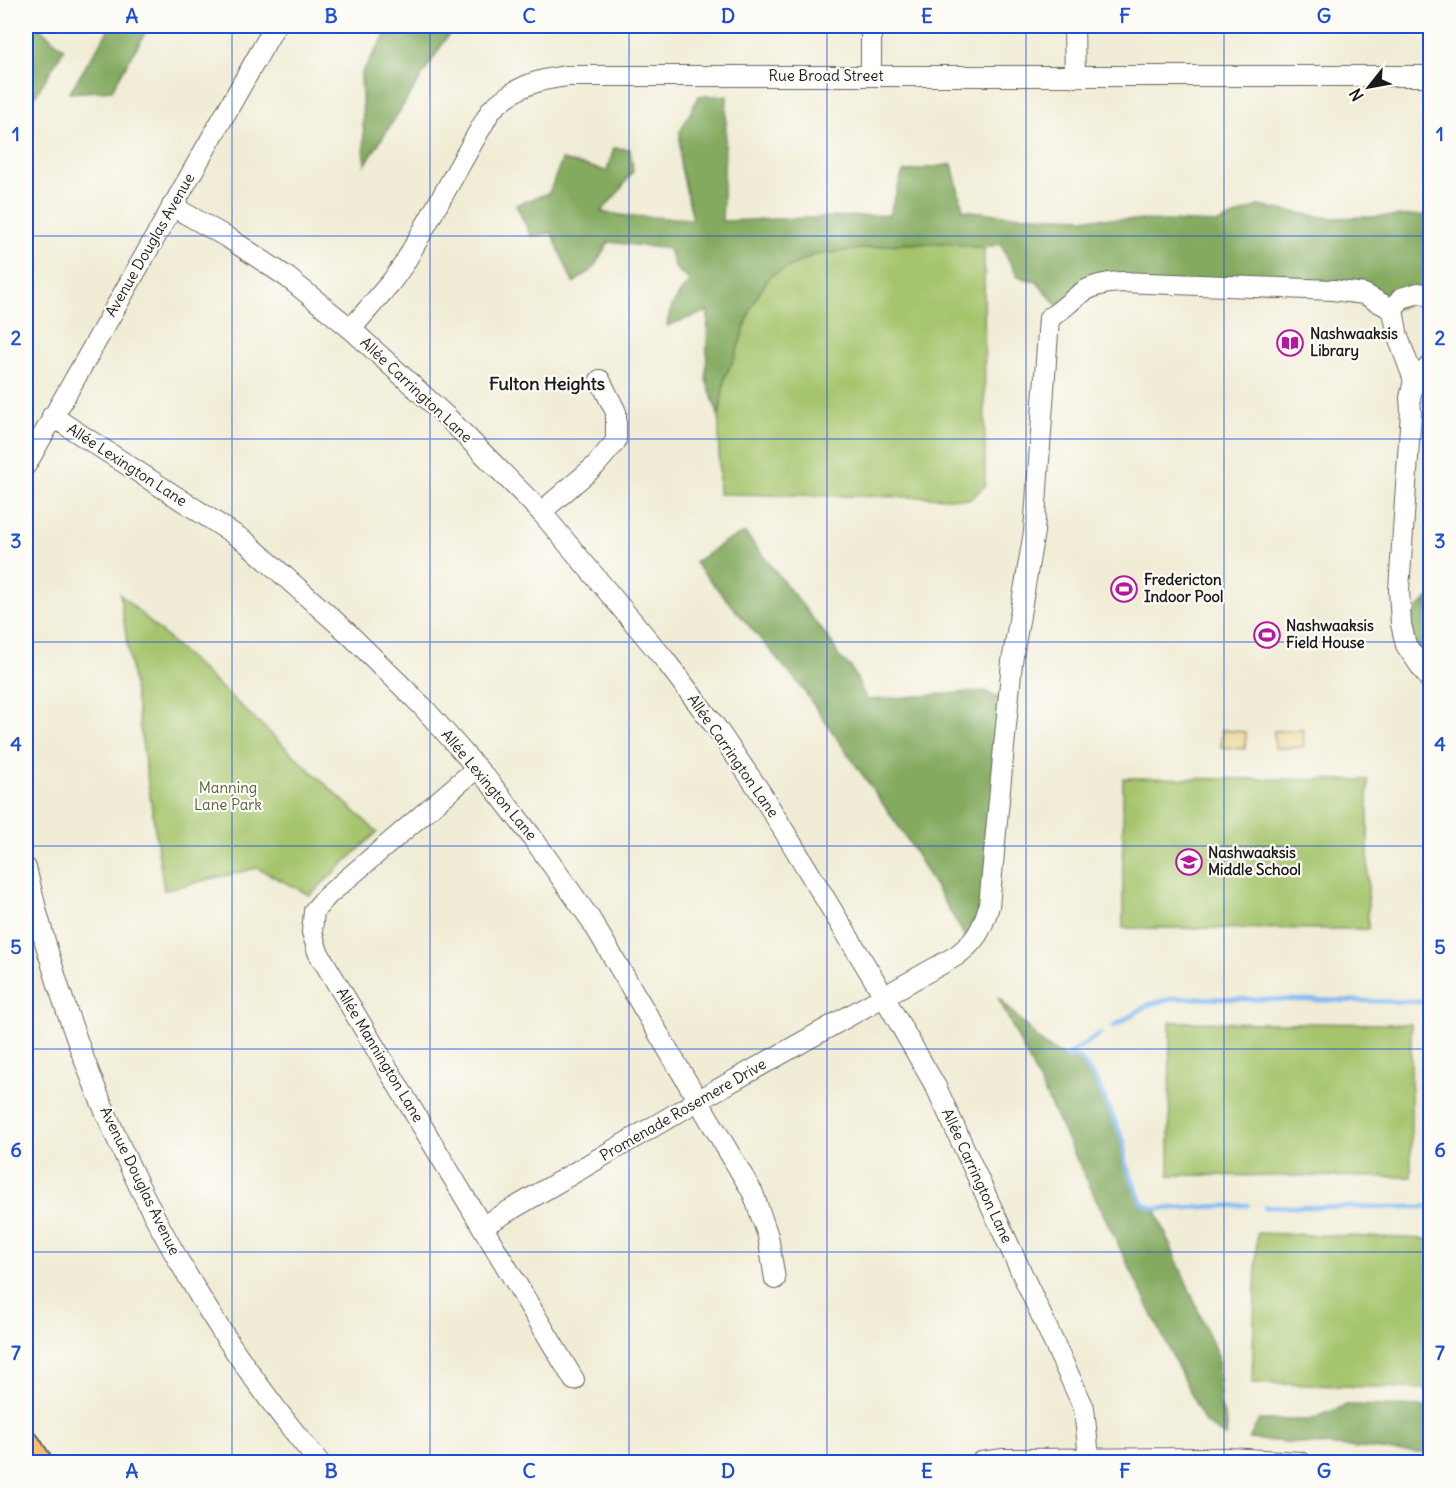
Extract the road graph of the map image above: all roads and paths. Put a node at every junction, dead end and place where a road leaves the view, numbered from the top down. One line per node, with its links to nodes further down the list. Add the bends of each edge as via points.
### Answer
1 (275, 26): 7 (street, Avenue Douglas Avenue)
2 (871, 26): 4 (street)
3 (1074, 26): 5 (street)
4 (871, 76): 5 (street, Rue Broad Street); 10 (street, Rue Broad Street, via 567,76 524,86 491,110 404,264)
5 (1075, 76): 6 (street, Rue Broad Street)
6 (1431, 76)
7 (172, 206): 10 (street, Allée Carrington Lane, via 230,238 287,277); 14 (street, Avenue Douglas Avenue)
8 (1431, 296): 9 (street, via 1419,293 1401,298)
9 (1393, 310): 13 (street); 20 (street, Promenade Rosemere Drive, via 1364,294 1333,290 1121,282 1099,284 1082,292 1049,318 1034,532 1012,662 989,906 983,928 970,945)
10 (351, 329): 16 (street, Allée Carrington Lane, via 446,416)
11 (1431, 366): 13 (street)
12 (600, 380): 16 (street, via 616,412 616,441 594,466)
13 (1413, 380): 17 (street, via 1401,624 1406,645)
14 (52, 416): 15 (street, Avenue Douglas Avenue); 18 (street, Allée Lexington Lane, via 246,542 347,632 422,706)
15 (26, 465)
16 (541, 512): 20 (street, Allée Carrington Lane, via 715,726 761,793)
17 (1431, 680)
18 (477, 768): 21 (street, Allée Lexington Lane, via 591,920); 22 (street, Allée Mannington Lane, via 327,896 314,911 312,932 318,952)
19 (26, 868): 28 (street, Avenue Douglas Avenue, via 69,1024 156,1220 248,1368)
20 (884, 997): 21 (street, Promenade Rosemere Drive); 26 (street, Allée Carrington Lane, via 936,1087 1084,1408)
21 (699, 1100): 22 (street, Promenade Rosemere Drive); 23 (street, Allée Lexington Lane, via 753,1193 768,1236)
22 (483, 1226): 24 (street, Allée Mannington Lane)
23 (775, 1279)
24 (574, 1380)
25 (26, 1445): 27 (highway)
26 (1089, 1458): 29 (street); 30 (street)
27 (37, 1462)
28 (319, 1462)
29 (981, 1462)
30 (1300, 1462)

